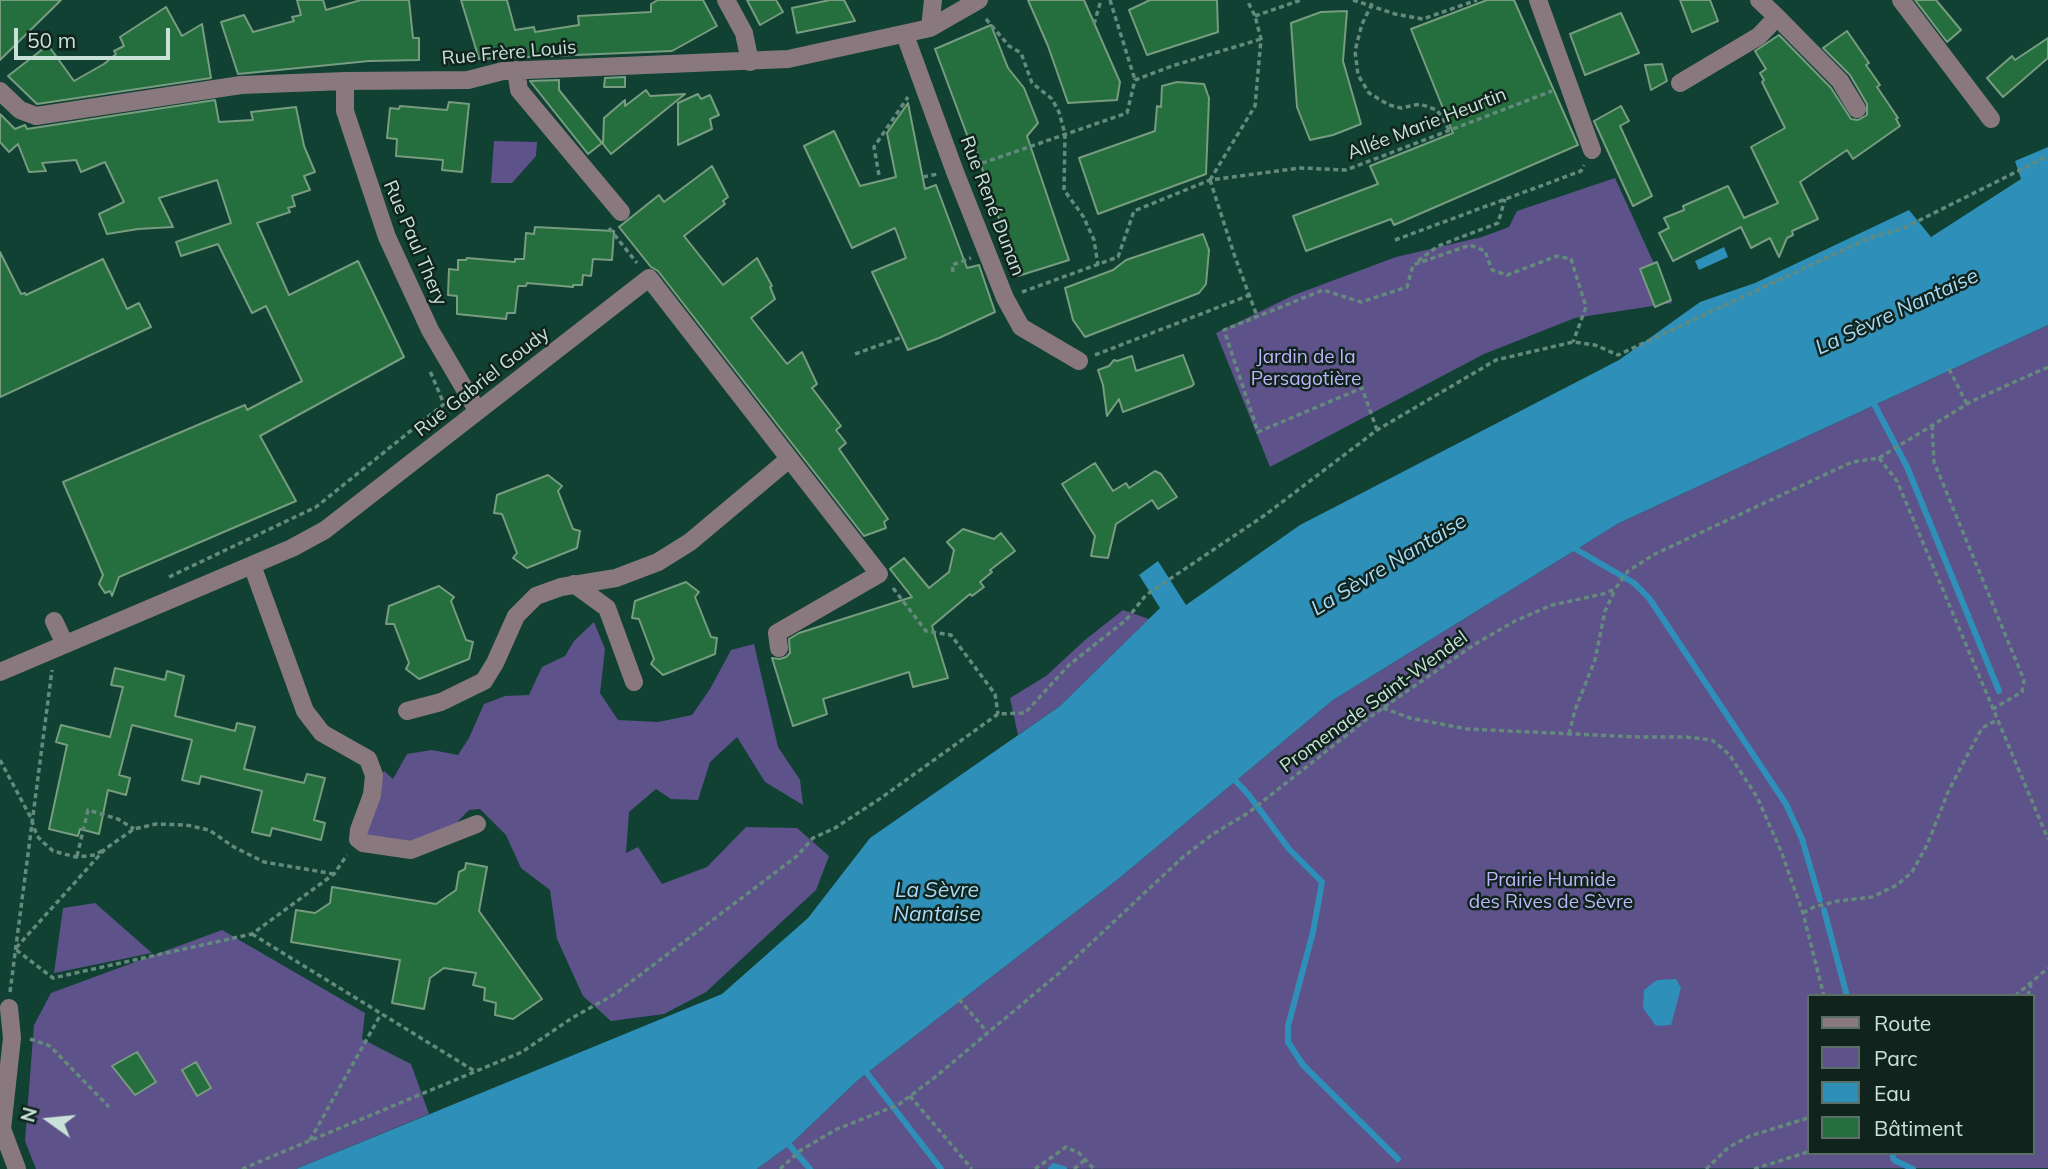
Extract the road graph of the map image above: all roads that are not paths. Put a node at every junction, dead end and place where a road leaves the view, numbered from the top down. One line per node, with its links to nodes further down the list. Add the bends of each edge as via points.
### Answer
1 (726, 0): 10 (street, via 744,33)
2 (933, 0): 8 (street)
3 (979, 0): 8 (street, Rue Frère Louis)
4 (1538, 0): 17 (street)
5 (1759, 0): 7 (street)
6 (1900, 0): 16 (street)
7 (1777, 18): 13 (street, via 1759,36); 15 (street, via 1840,81)
8 (930, 28): 9 (street, Rue Frère Louis)
9 (905, 35): 10 (street, Rue Frère Louis, via 788,59); 19 (street, Rue René Dunan, via 948,173 1005,299 1021,327)
10 (750, 62): 11 (street, Rue Frère Louis)
11 (516, 71): 12 (street, Rue Frère Louis, via 468,80); 18 (street, via 519,90)
12 (345, 80): 14 (street, Rue Frère Louis, via 241,85 36,116 20,110); 20 (street, Rue Paul Thery, via 345,110 387,237 429,330)
13 (1680, 83)
14 (0, 91)
15 (1857, 109)
16 (1991, 119)
17 (1592, 150)
18 (621, 212)
19 (1079, 361)
20 (477, 410): 21 (street, Rue Gabriel Goudy, via 649,278); 22 (street, Rue Gabriel Goudy, via 344,517 305,542)
21 (789, 459): 23 (street, via 690,542 658,562); 28 (street, Rue Gabriel Goudy, via 879,574 776,633)
22 (253, 565): 27 (street, Rue Gabriel Goudy); 32 (street, via 305,711 322,733 368,759 374,775 372,795 358,839 411,850)
23 (616, 578): 24 (street); 25 (street)
24 (574, 584): 25 (street); 31 (street, via 536,596 526,605 484,681 441,702)
25 (607, 608): 30 (street)
26 (54, 621): 27 (street)
27 (65, 644): 29 (street, Rue Gabriel Goudy)
28 (779, 648)
29 (0, 672)
30 (634, 682)
31 (407, 711)
32 (477, 824)
33 (9, 1008): 34 (street)
34 (7, 1041): 35 (street, via 9,1075)
35 (2, 1129): 36 (street)
36 (17, 1169)

